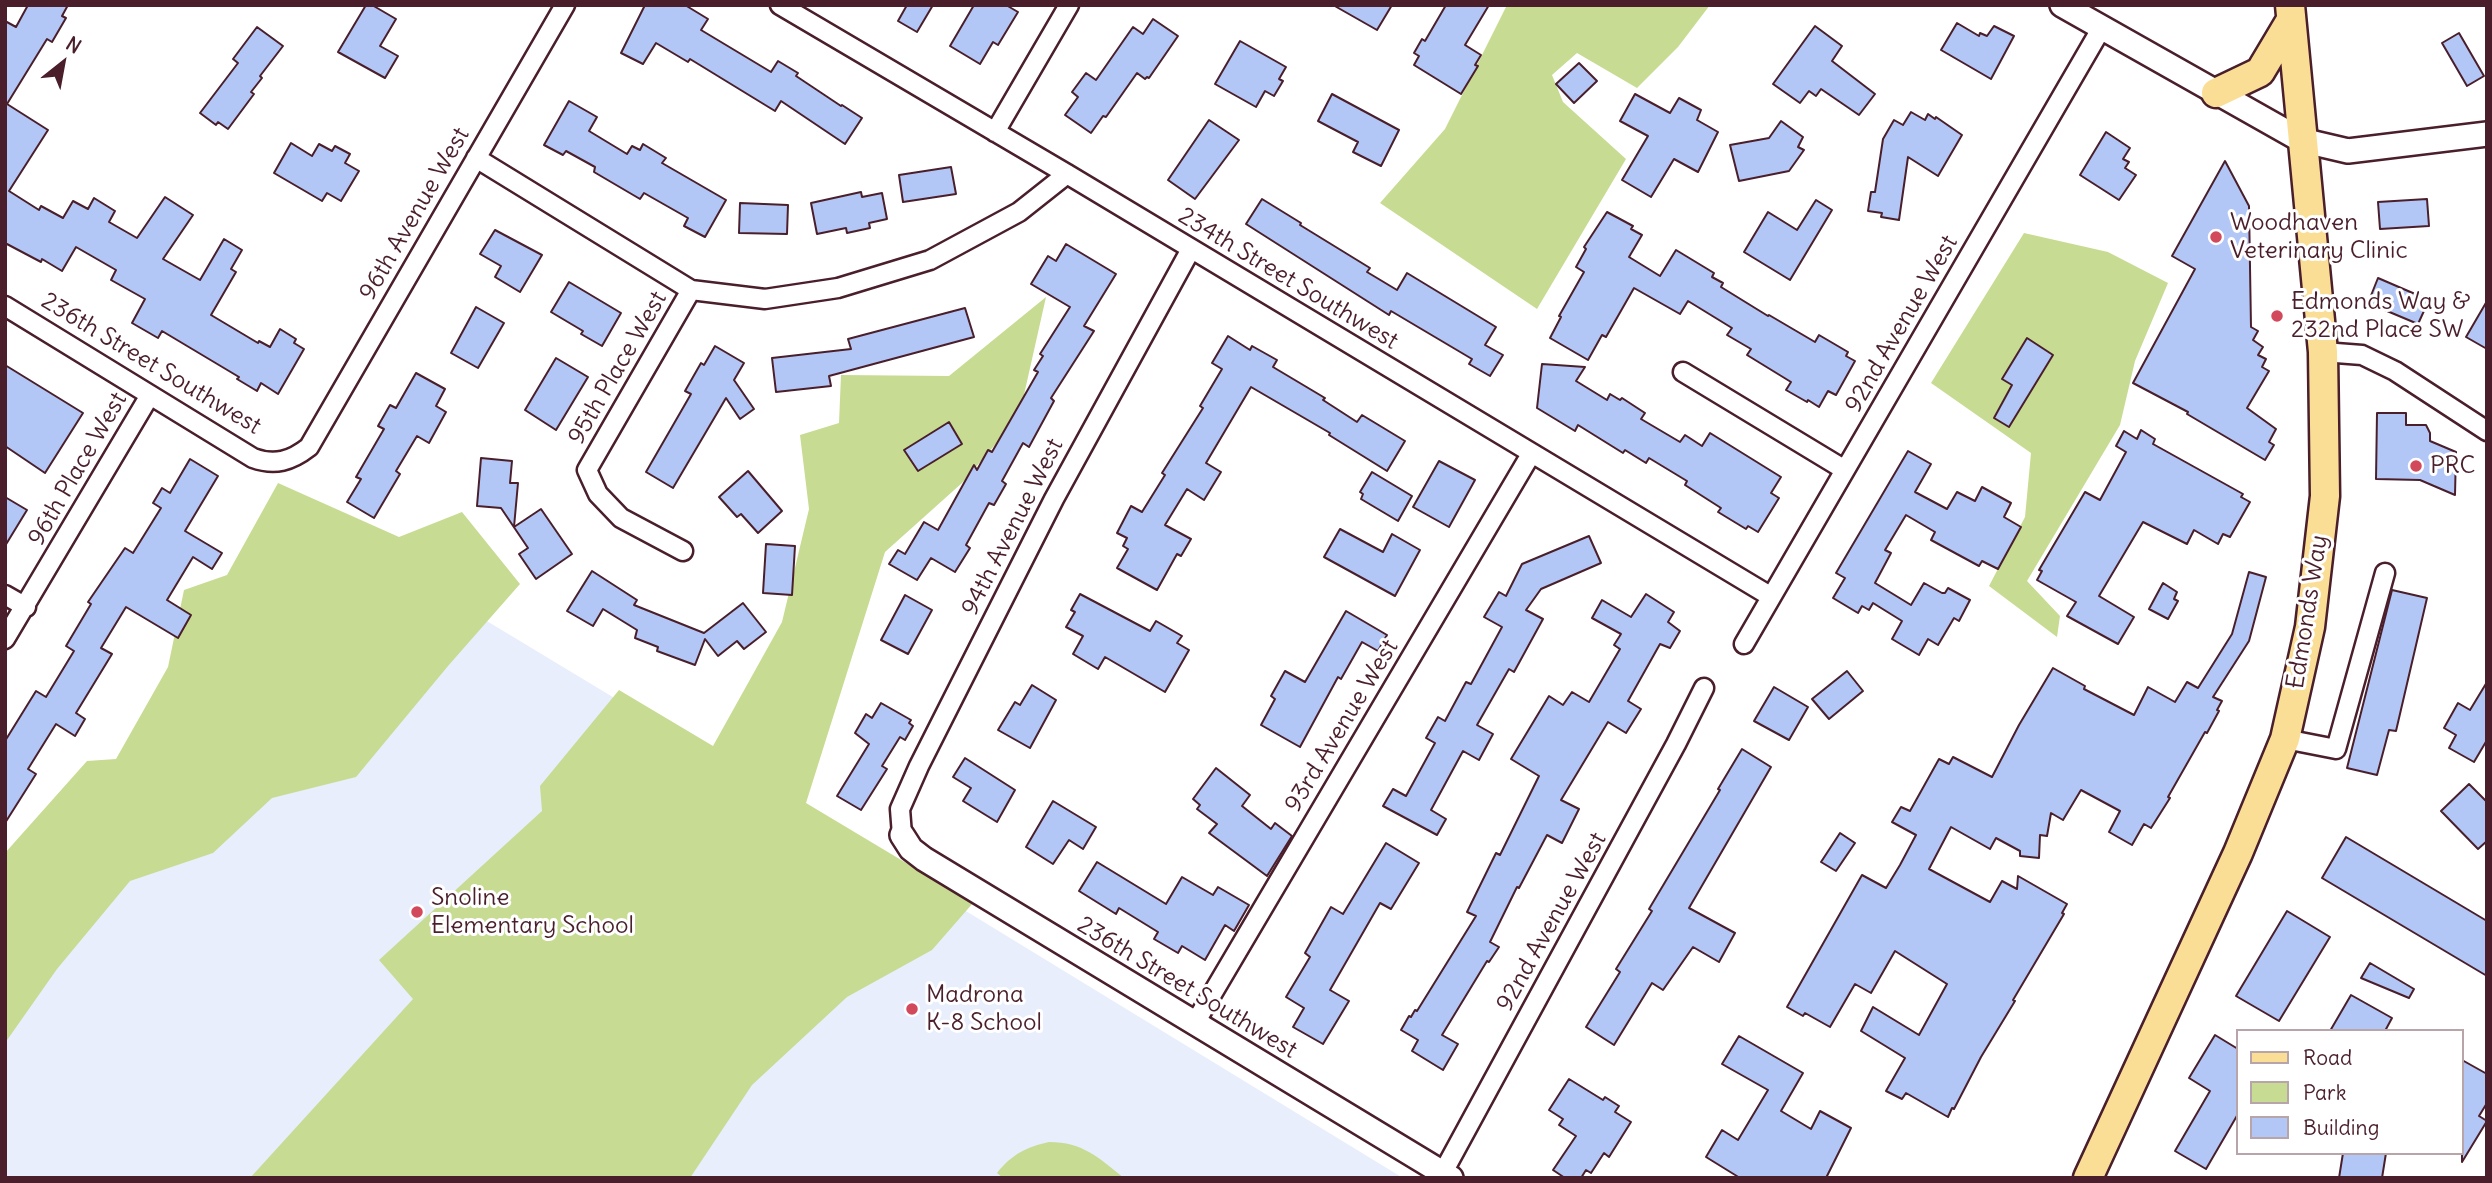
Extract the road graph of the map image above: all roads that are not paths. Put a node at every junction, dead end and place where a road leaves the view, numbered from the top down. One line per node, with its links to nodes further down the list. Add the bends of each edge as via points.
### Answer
1 (565, 5): 11 (street, 96th Avenue West)
2 (780, 5): 8 (street, 234th Street Southwest)
3 (1069, 5): 8 (street)
4 (2062, 5): 6 (street)
5 (2290, 13): 7 (main road, via 2260,72); 10 (main road, Edmonds Way)
6 (2101, 29): 7 (street); 22 (street, 92nd Avenue West)
7 (2216, 93): 10 (street)
8 (995, 132): 12 (street, 234th Street Southwest)
9 (2487, 134): 10 (street, via 2348,151)
10 (2301, 140): 16 (main road, Edmonds Way)
11 (476, 158): 14 (street); 20 (street, 96th Avenue West)
12 (1067, 174): 13 (street, 234th Street Southwest); 14 (street, via 1019,212 930,260 838,288 765,299)
13 (1191, 249): 21 (street, 234th Street Southwest); 32 (street, 94th Avenue West, via 1054,499 919,766 900,809)
14 (691, 290): 23 (street, 95th Place West, via 587,470 598,494 621,518)
15 (5, 306): 18 (street, 236th Street Southwest)
16 (2323, 352): 19 (street, via 2362,355); 31 (main road, Edmonds Way, via 2325,496 2310,627)
17 (1683, 372): 22 (street)
18 (149, 395): 20 (street, 236th Street Southwest, via 267,463 296,457); 27 (street, 96th Place West)
19 (2487, 431)
20 (309, 447)
21 (1531, 454): 26 (street, 234th Street Southwest); 33 (street, 93rd Avenue West)
22 (1845, 470): 26 (street, 92nd Avenue West)
23 (683, 551)
24 (2385, 573): 31 (street, via 2336,749)
25 (5, 595): 27 (street)
26 (1770, 596): 29 (street, 92nd Avenue West)
27 (26, 607): 28 (street, 96th Place West)
28 (5, 639)
29 (1744, 644)
30 (1704, 688): 34 (street, 92nd Avenue West)
31 (2285, 739): 35 (main road, Edmonds Way, via 2238,853)
32 (902, 835): 33 (street, 236th Street Southwest, via 924,859)
33 (1195, 1023): 34 (street, 236th Street Southwest)
34 (1445, 1176)
35 (2088, 1178)

